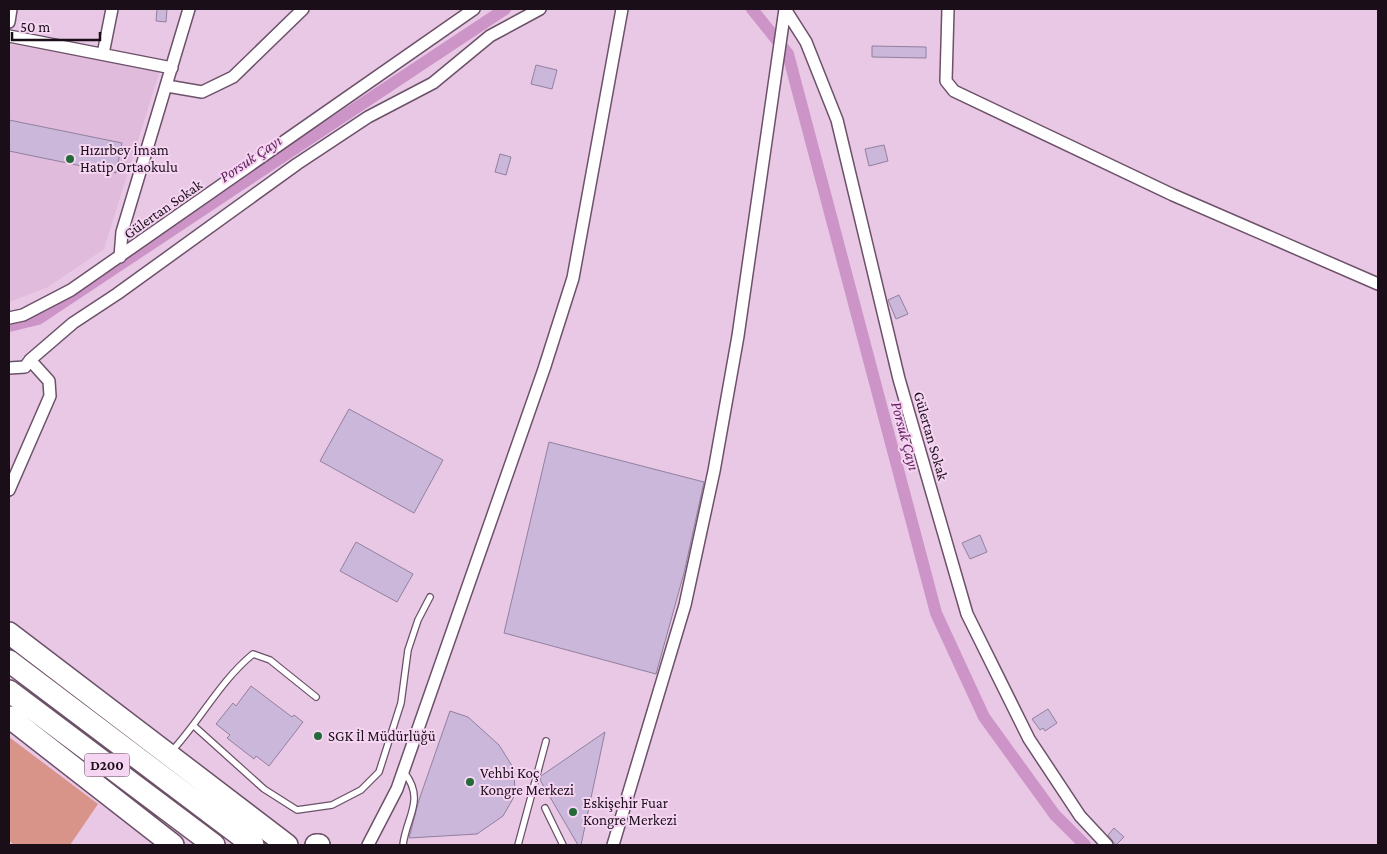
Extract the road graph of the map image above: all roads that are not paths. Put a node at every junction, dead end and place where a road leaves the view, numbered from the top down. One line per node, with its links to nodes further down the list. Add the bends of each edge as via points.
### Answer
1 (11, 9): 10 (street)
2 (112, 9): 12 (street)
3 (189, 9): 13 (street)
4 (304, 9): 14 (street, via 233,77 202,92)
5 (474, 9): 15 (street, Gülertan Sokak)
6 (540, 9): 18 (street, via 490,36 432,83 368,116 297,164 73,323)
7 (622, 9): 30 (street, via 573,278 544,370)
8 (785, 9): 40 (street, via 738,336 714,472 685,605); 41 (street, Gülertan Sokak, via 806,42 837,120 899,379 967,614 1030,739 1080,816)
9 (948, 9): 16 (street, via 946,81 954,91 1173,195)
10 (9, 22)
11 (9, 36): 12 (street)
12 (103, 54): 13 (street)
13 (172, 68): 14 (street)
14 (167, 86): 15 (street, via 122,232)
15 (120, 257): 17 (street, Gülertan Sokak, via 45,305)
16 (1378, 284)
17 (9, 318)
18 (30, 360): 19 (street, via 25,367); 20 (street, via 49,381 50,396)
19 (9, 368)
20 (9, 490)
21 (430, 597): 27 (lane, via 408,650 401,703 379,772 361,790 332,806 297,810 264,790)
22 (9, 633): 29 (highway)
23 (9, 661): 34 (highway, D200)
24 (9, 691): 32 (highway, D200)
25 (316, 697): 27 (lane, via 270,660 253,654 234,670)
26 (9, 717): 33 (highway)
27 (194, 726): 29 (lane)
28 (546, 741): 38 (lane)
29 (169, 755): 35 (highway)
30 (403, 771): 36 (street); 37 (lane, via 410,780 415,806)
31 (545, 808): 39 (lane)
32 (210, 842)
33 (173, 845)
34 (254, 845)
35 (287, 845)
36 (368, 845)
37 (403, 845)
38 (518, 845)
39 (563, 845)
40 (613, 845)
41 (1107, 845)

